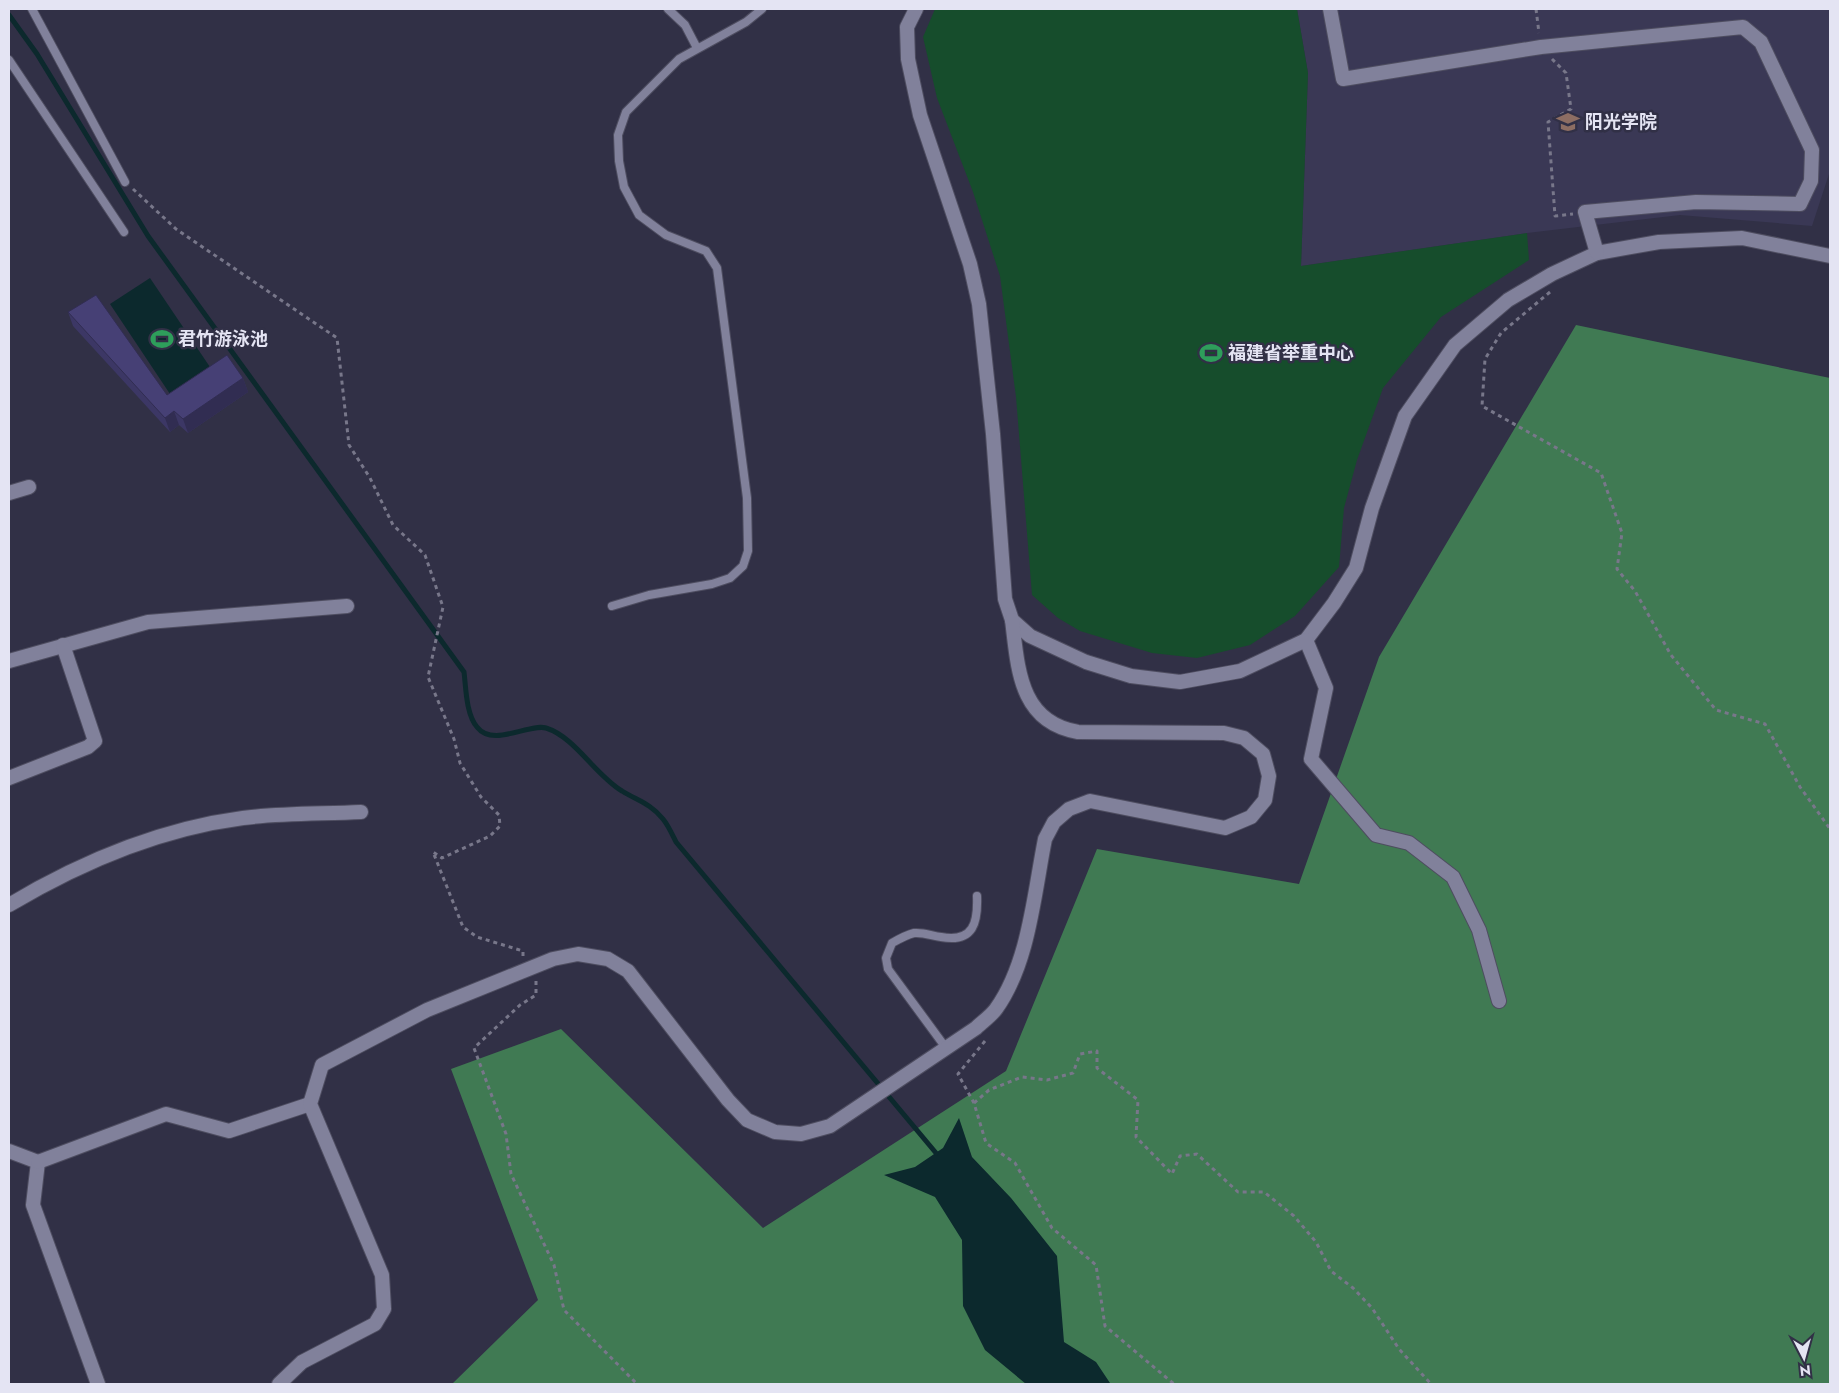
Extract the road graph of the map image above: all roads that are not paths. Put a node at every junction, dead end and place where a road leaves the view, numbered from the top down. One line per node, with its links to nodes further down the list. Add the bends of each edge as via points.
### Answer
1 (32, 9): 8 (lane)
2 (668, 9): 6 (lane, via 685,25)
3 (762, 9): 6 (lane, via 746,22)
4 (916, 9): 16 (street, via 907,28 908,59 920,114 970,264 979,304 993,434 1005,599)
5 (1330, 9): 10 (street, via 1344,79 1541,47 1744,27 1761,42 1812,150 1811,181 1800,204 1696,202 1586,212)
6 (697, 48): 15 (lane, via 679,59 626,112 618,136 619,161 628,197 639,215 666,234 706,251 717,268 746,498 748,551 742,566 730,578 649,594)
7 (9, 60): 9 (lane)
8 (125, 182)
9 (124, 232)
10 (1597, 253): 11 (street, via 1659,242 1742,238); 17 (street, via 1508,300 1455,346 1404,416 1372,508 1356,568)
11 (1830, 256)
12 (29, 487): 13 (street)
13 (9, 493)
14 (346, 606): 18 (street, via 148,622)
15 (612, 606)
16 (1012, 620): 17 (street, via 1030,636 1086,662 1131,676 1180,682 1240,671); 25 (street, via 1019,674 1029,701 1044,719 1062,730 1078,732 1224,733 1244,738 1263,754 1269,776 1266,800 1251,817 1225,828 1090,801 1069,809 1054,822 1044,839 1021,957 1010,984 995,1010)
17 (1306, 640): 24 (street, via 1326,688 1311,760 1376,835 1409,842 1453,877 1479,930)
18 (63, 645): 19 (street); 20 (street, via 95,741 88,747)
19 (9, 661)
20 (9, 778)
21 (361, 812): 23 (street, via 243,818 156,837 95,859 52,879)
22 (978, 896): 25 (lane, via 978,913 968,934 952,939 928,934 909,935 892,943 886,958 888,968)
23 (9, 905)
24 (1499, 1001)
25 (946, 1048): 26 (street, via 830,1126 801,1134 774,1132 747,1120 728,1100 628,971 608,959 578,954 520,971 427,1010 322,1065)
26 (310, 1104): 28 (street, via 229,1131 166,1114); 30 (street, via 382,1275 384,1309 375,1324 302,1362)
27 (9, 1151): 28 (street)
28 (38, 1162): 29 (street, via 33,1205)
29 (98, 1384)
30 (279, 1384)

